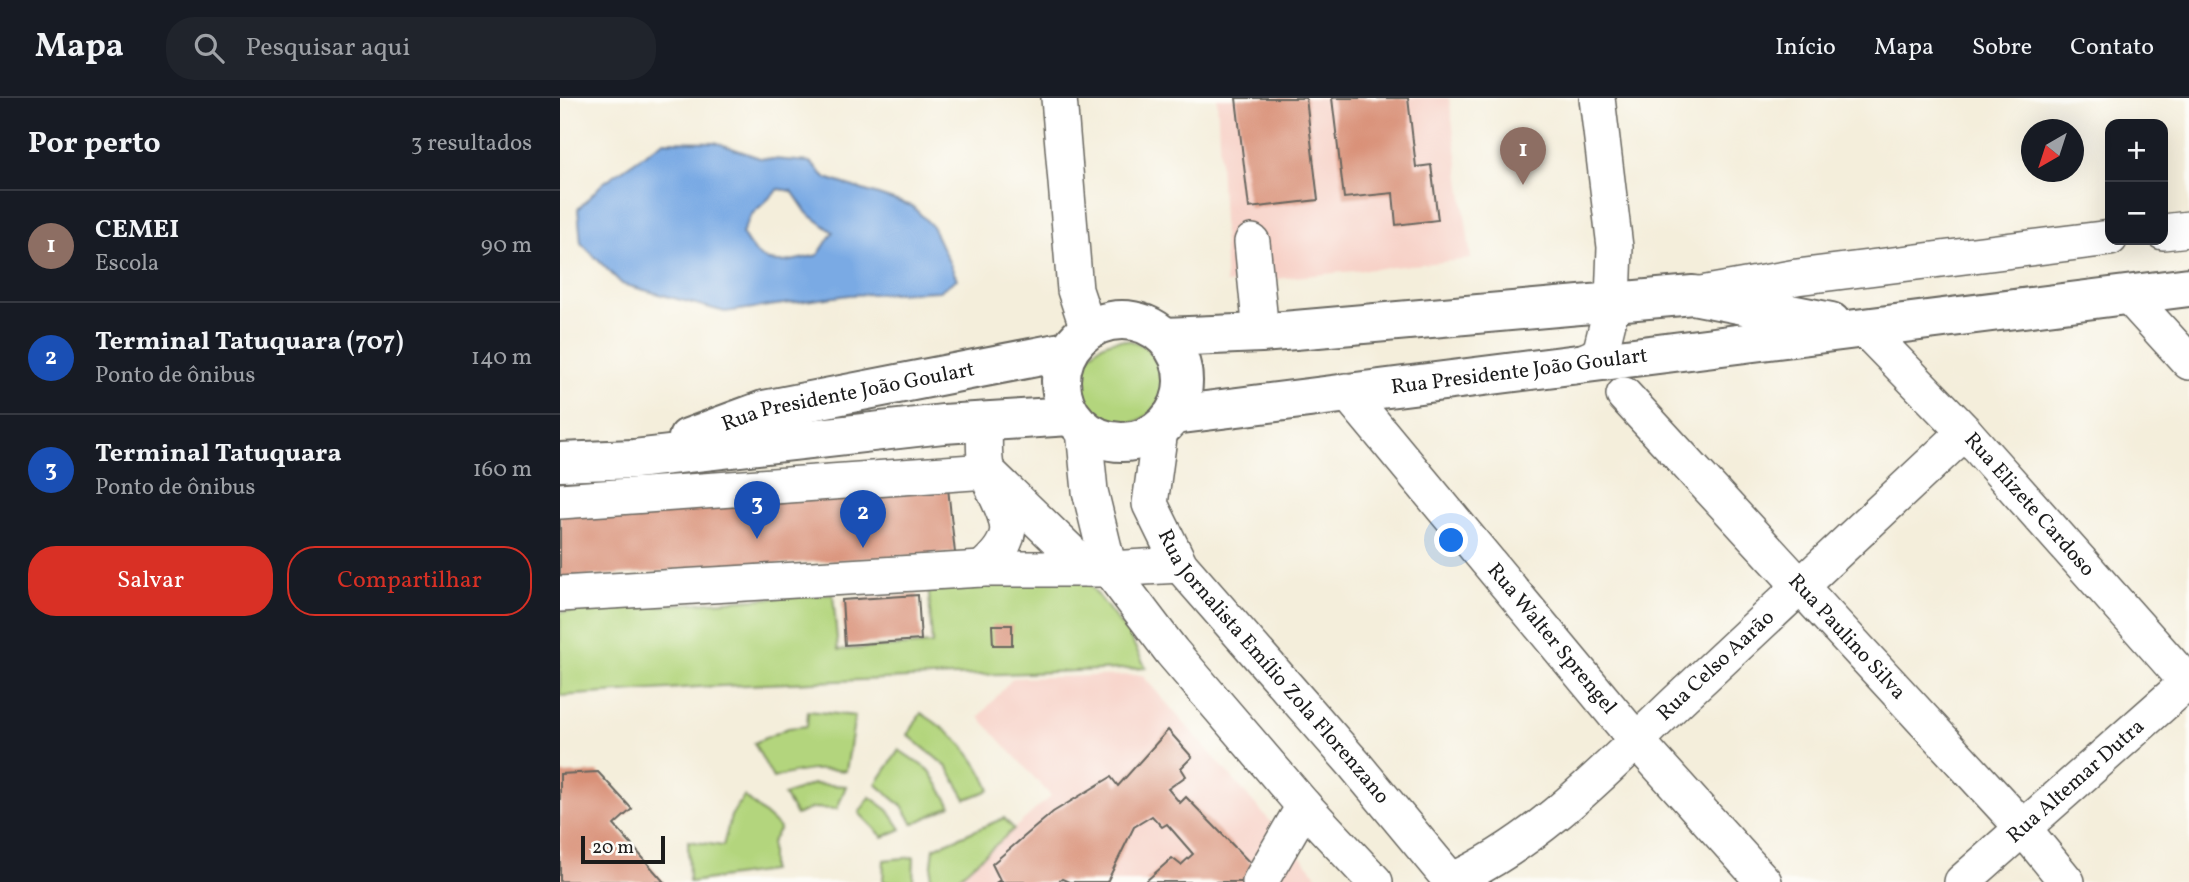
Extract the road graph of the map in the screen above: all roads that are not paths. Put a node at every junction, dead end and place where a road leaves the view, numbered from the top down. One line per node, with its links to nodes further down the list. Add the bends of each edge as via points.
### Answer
1 (1059, 98): 14 (street)
2 (1597, 98): 10 (street, via 1615,247)
3 (2189, 229): 4 (street)
4 (2168, 231)
5 (2105, 240): 8 (street, Rua Presidente João Goulart, via 1797,277)
6 (1252, 242): 12 (street)
7 (2189, 287): 9 (main road, Rua Presidente João Goulart)
8 (1693, 295): 10 (main road, Rua Presidente João Goulart); 11 (main road, Rua Presidente João Goulart)
9 (2128, 295): 11 (main road, Rua Presidente João Goulart); 15 (street)
10 (1613, 301): 12 (main road, Rua Presidente João Goulart); 16 (street, via 1601,350)
11 (1864, 328): 16 (main road, Rua Presidente João Goulart); 22 (street, Rua Elizete Cardoso)
12 (1261, 333): 13 (main road, Rua Presidente João Goulart)
13 (1164, 337): 14 (main road, Rua Presidente João Goulart, via 1147,325 1127,320 1107,321); 21 (main road, via 1177,354 1183,374 1182,395)
14 (1078, 340): 20 (main road, via 1060,384 1063,401); 23 (main road, Rua Presidente João Goulart, via 764,410)
15 (2189, 362)
16 (1574, 366): 17 (main road, Rua Presidente João Goulart)
17 (1346, 391): 21 (main road, Rua Presidente João Goulart); 33 (street, Rua Walter Sprengel)
18 (1624, 395): 30 (street, Rua Paulino Silva)
19 (984, 422): 20 (main road, Rua Presidente João Goulart); 23 (main road, Rua Presidente João Goulart); 25 (street)
20 (1077, 423): 21 (main road, Rua Presidente João Goulart, via 1102,440 1122,443 1142,440); 29 (street)
21 (1167, 423): 27 (street, Rua Jornalista Emílio Zola Florenzano, via 1150,504)
22 (1965, 432): 30 (street, Rua Celso Aarão); 32 (street, Rua Elizete Cardoso)
23 (634, 459): 24 (main road, Rua Presidente João Goulart)
24 (560, 462)
25 (987, 471): 26 (street); 28 (street, via 1007,512 1007,536 996,557); 29 (street)
26 (560, 501)
27 (1180, 565): 29 (street); 38 (street, Rua Jornalista Emílio Zola Florenzano)
28 (982, 569): 29 (street); 31 (street)
29 (1099, 569): 34 (street)
30 (1801, 586): 33 (street, Rua Celso Aarão); 35 (street, Rua Paulino Silva)
31 (560, 594)
32 (2189, 683): 35 (street, Rua Altemar Dutra)
33 (1636, 740): 38 (street, Rua Celso Aarão, via 1518,845); 39 (street, Rua Walter Sprengel)
34 (1304, 806): 36 (street); 37 (street)
35 (2023, 828): 40 (street, Rua Altemar Dutra); 41 (street, Rua Paulino Silva)
36 (1260, 882)
37 (1375, 882)
38 (1452, 882)
39 (1764, 882)
40 (1962, 882)
41 (2067, 882)

